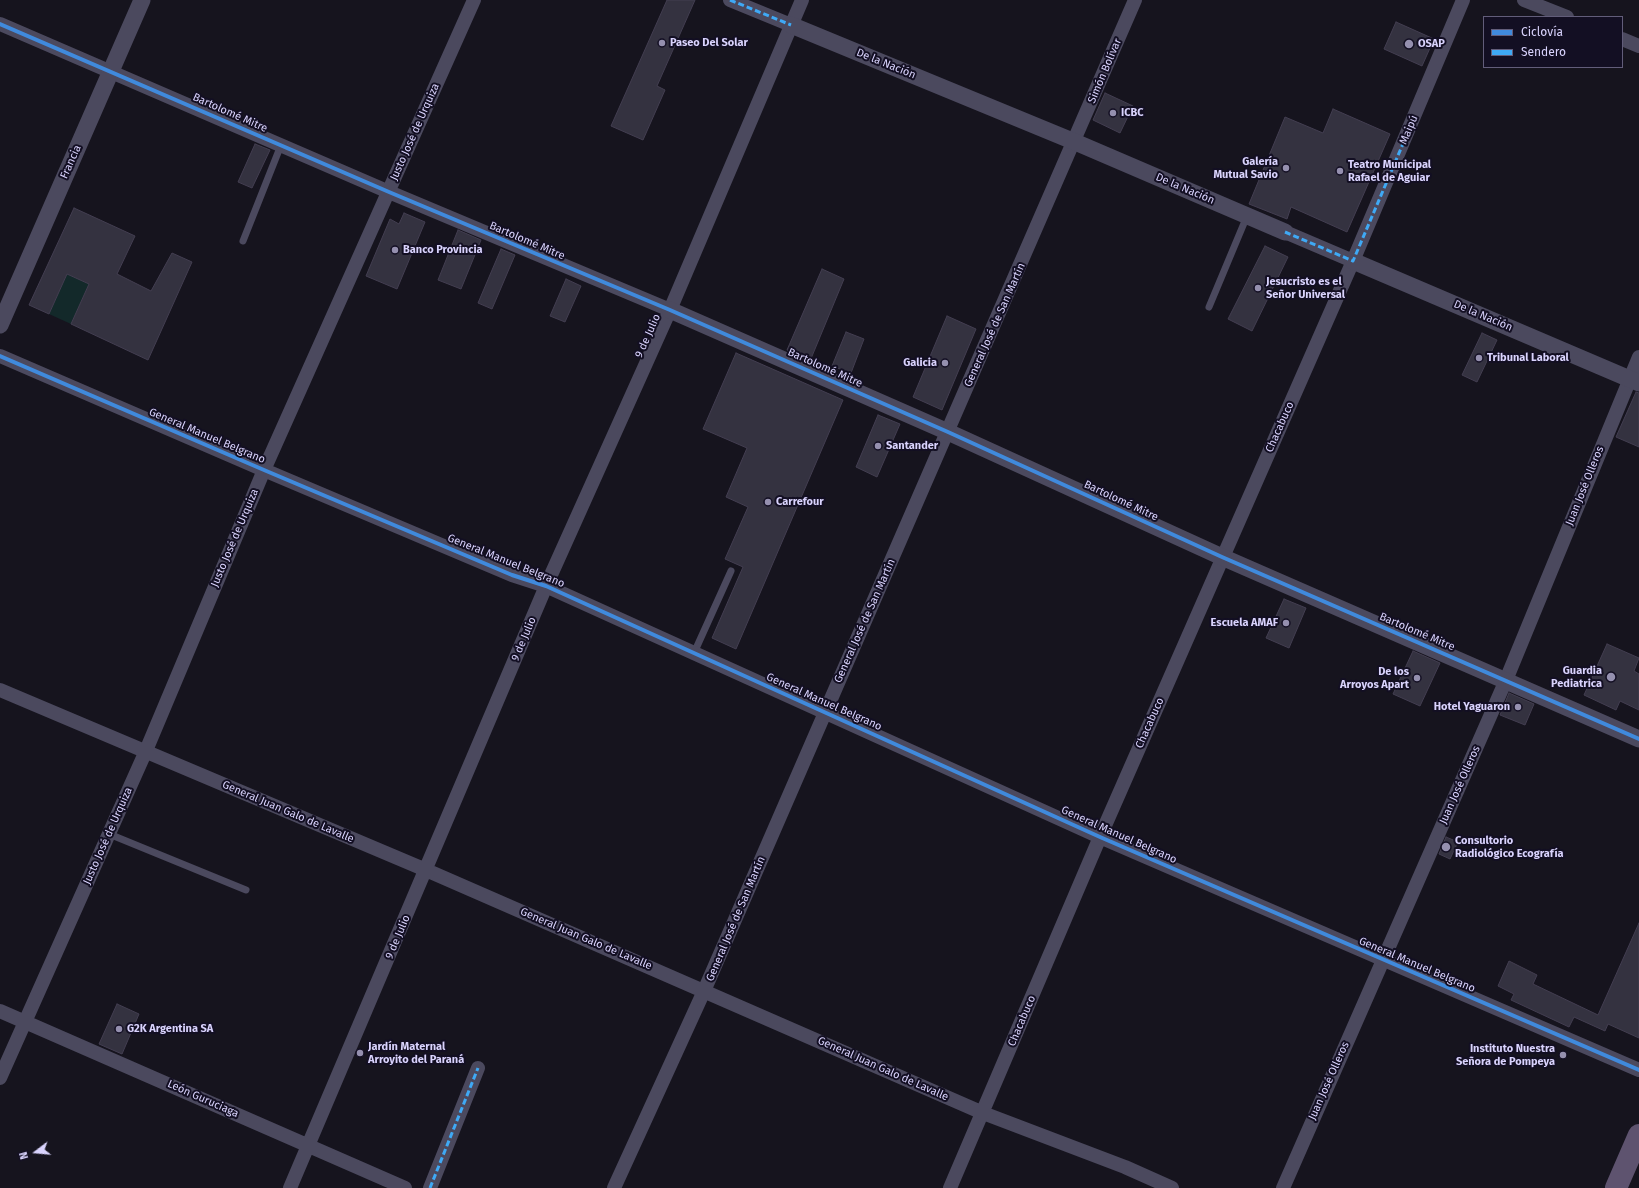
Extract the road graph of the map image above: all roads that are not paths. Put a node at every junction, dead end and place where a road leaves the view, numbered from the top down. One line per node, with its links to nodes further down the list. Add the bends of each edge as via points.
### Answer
1 (142, 0): 13 (street, Francia)
2 (474, 0): 16 (street, Justo José de Urquiza)
3 (730, 0): 10 (street, De la Nación)
4 (802, 0): 10 (street, 9 de Julio)
5 (1135, 0): 14 (street, Simón Bolívar)
6 (1463, 0): 20 (street, Maipú)
7 (1524, 0): 8 (street)
8 (1564, 16)
9 (0, 24): 13 (street, Bartolomé Mitre)
10 (791, 25): 14 (street, De la Nación); 22 (street, 9 de Julio)
11 (1623, 39): 12 (street)
12 (1639, 46)
13 (111, 71): 15 (street, Bartolomé Mitre); 23 (street, Francia)
14 (1075, 142): 17 (street, De la Nación); 27 (street, General José de San Martín)
15 (281, 145): 16 (street, Bartolomé Mitre); 19 (lane)
16 (389, 192): 22 (street, Bartolomé Mitre); 28 (street, Justo José de Urquiza)
17 (1247, 216): 18 (street, De la Nación); 21 (lane)
18 (1285, 232): 20 (street, De la Nación)
19 (243, 241)
20 (1353, 260): 26 (street, De la Nación); 29 (street, Chacabuco)
21 (1209, 307)
22 (670, 310): 27 (street, Bartolomé Mitre); 31 (street, 9 de Julio)
23 (0, 325)
24 (0, 356): 28 (street, General Manuel Belgrano)
25 (1639, 357): 26 (street, Juan José Olleros)
26 (1634, 381): 33 (street, Juan José Olleros)
27 (948, 432): 29 (street, Bartolomé Mitre); 35 (street, General José de San Martín)
28 (264, 470): 31 (street, General Manuel Belgrano, via 512,575); 37 (street, Justo José de Urquiza)
29 (1222, 557): 33 (street, Bartolomé Mitre); 39 (street, Chacabuco)
30 (730, 571): 32 (lane)
31 (546, 586): 32 (street, General Manuel Belgrano); 40 (street, 9 de Julio)
32 (694, 653): 35 (street, General Manuel Belgrano)
33 (1506, 680): 36 (street, Bartolomé Mitre); 42 (street, Juan José Olleros)
34 (0, 690): 37 (street, General Juan Galo de Lavalle)
35 (825, 712): 39 (street, General Manuel Belgrano); 43 (street, General José de San Martín)
36 (1639, 738)
37 (146, 753): 38 (street, Justo José de Urquiza); 40 (street, General Juan Galo de Lavalle)
38 (109, 834): 41 (lane); 45 (street, Justo José de Urquiza)
39 (1100, 837): 42 (street, General Manuel Belgrano); 49 (street, Chacabuco)
40 (426, 870): 43 (street, General Juan Galo de Lavalle); 51 (street, 9 de Julio)
41 (246, 890)
42 (1383, 960): 47 (street, General Manuel Belgrano); 58 (street, Juan José Olleros)
43 (704, 991): 49 (street, General Juan Galo de Lavalle); 55 (street, General José de San Martín)
44 (0, 1011): 45 (street, León Guruciaga)
45 (24, 1021): 48 (street, Justo José de Urquiza); 51 (street, León Guruciaga)
46 (478, 1068): 54 (street)
47 (1639, 1070)
48 (0, 1078)
49 (983, 1113): 56 (street, Chacabuco); 57 (street, General Juan Galo de Lavalle)
50 (1639, 1135): 59 (main road)
51 (308, 1146): 52 (street, 9 de Julio); 53 (street, León Guruciaga)
52 (290, 1188)
53 (405, 1188)
54 (430, 1188)
55 (614, 1188)
56 (950, 1188)
57 (1172, 1188)
58 (1283, 1188)
59 (1616, 1188)

